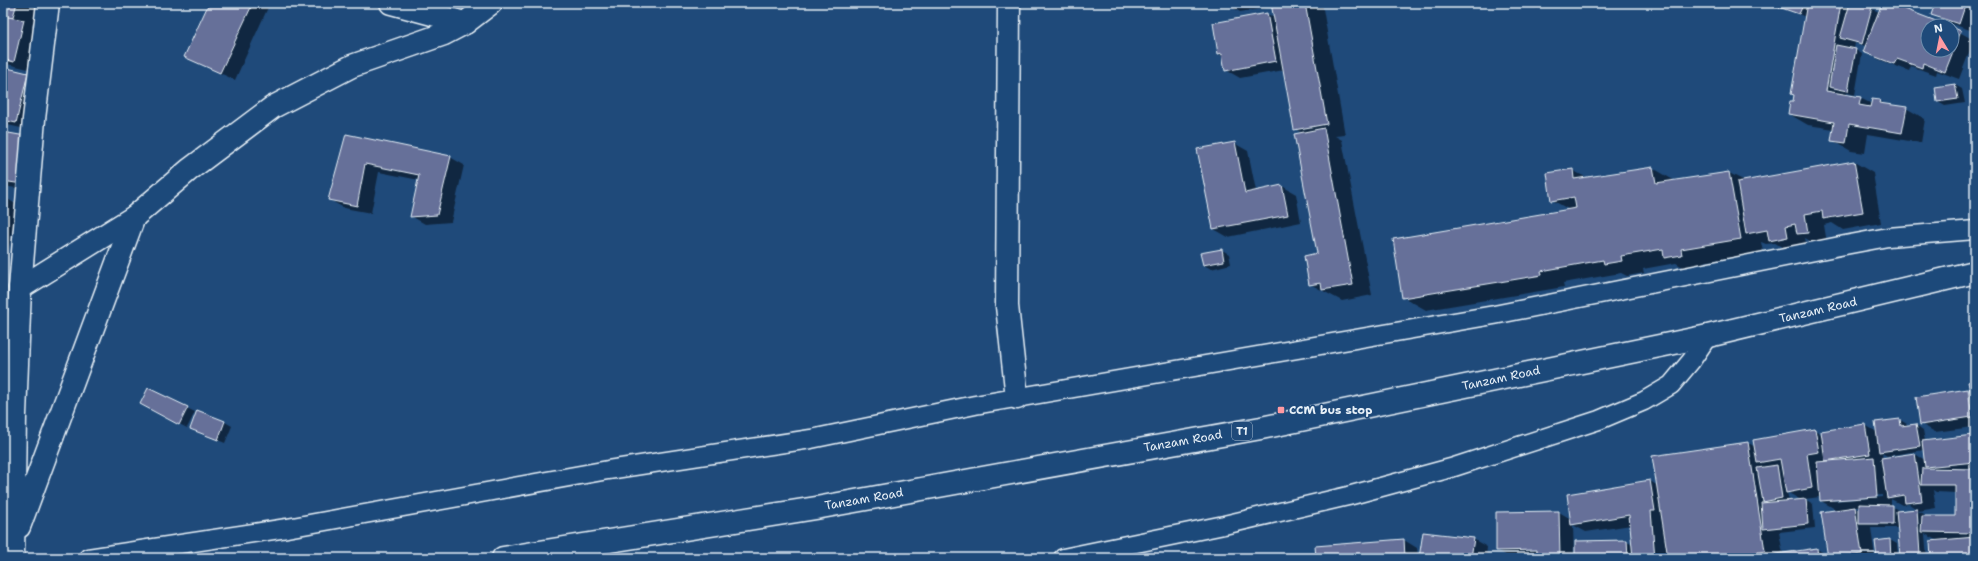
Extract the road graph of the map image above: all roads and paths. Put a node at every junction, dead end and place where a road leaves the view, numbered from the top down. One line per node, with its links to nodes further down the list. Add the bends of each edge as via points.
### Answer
1 (48, 3): 9 (main road, via 34,119)
2 (391, 3): 5 (main road)
3 (491, 3): 5 (main road)
4 (1009, 3): 11 (main road, via 1007,306)
5 (465, 23): 6 (main road, via 444,34 352,66 272,107 188,170)
6 (134, 217): 9 (main road); 12 (main road)
7 (1975, 230): 11 (lane, via 1888,237 1494,315)
8 (1975, 272): 10 (main road, Tanzam Road / T1)
9 (20, 288): 12 (main road, via 15,415)
10 (1708, 336): 14 (main road, Tanzam Road / T1, via 1245,430 816,508); 15 (lane, via 1671,385 1644,401 1599,420 1451,468 1348,496)
11 (1017, 398): 13 (lane, via 812,438 608,470 287,528)
12 (14, 550)
13 (88, 558)
14 (503, 558)
15 (1063, 558)

